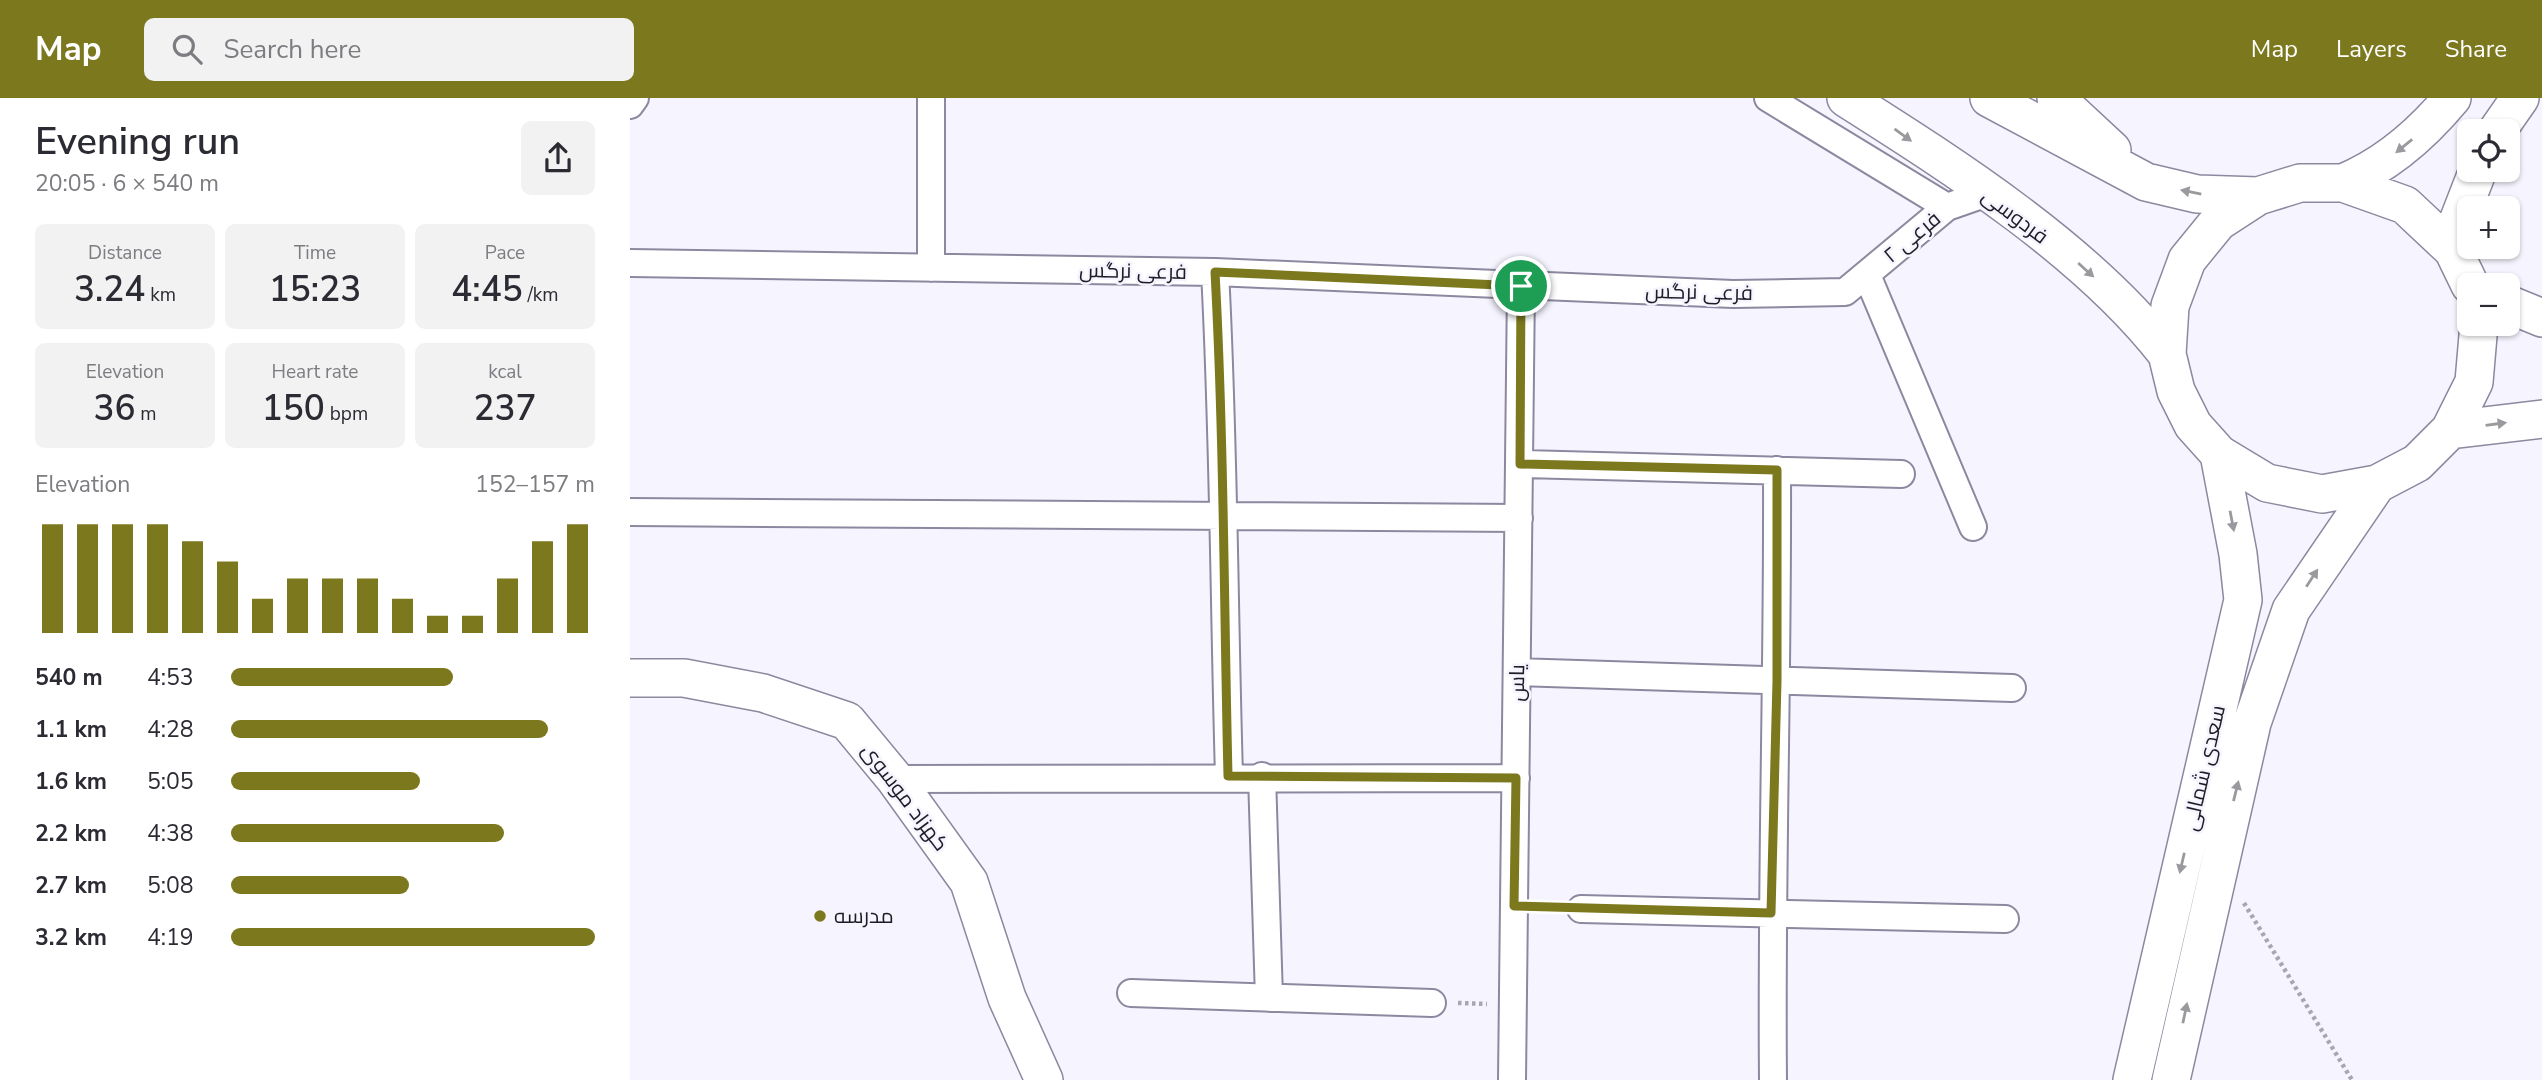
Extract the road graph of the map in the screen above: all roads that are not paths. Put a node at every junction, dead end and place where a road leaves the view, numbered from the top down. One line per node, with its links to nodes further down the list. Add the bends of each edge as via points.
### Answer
1 (635, 98): 9 (street)
2 (931, 98): 18 (street)
3 (1768, 98): 16 (street)
4 (1846, 98): 14 (street, فردوسی, one-way to 14)
5 (1989, 98): 11 (street)
6 (2056, 98): 11 (street)
7 (2452, 98): 13 (street, one-way to 13, via 2432,122 2374,170)
8 (2521, 98): 10 (street)
9 (630, 105)
10 (2506, 119)
11 (2146, 182): 15 (street, one-way to 11, via 2197,194)
12 (2473, 182): 21 (street, via 2457,223)
13 (2343, 183): 15 (street, via 2300,183); 20 (street, via 2405,205)
14 (1987, 193): 16 (street, فرعی ۲); 28 (street, فردوسی, one-way to 28, via 2115,296)
15 (2258, 196): 28 (street, via 2218,222 2187,260 2170,306)
16 (1947, 207): 22 (street, فرعی ۲)
17 (630, 263): 18 (street, فرعی نرگس)
18 (931, 268): 19 (street, فرعی نرگس)
19 (1215, 272): 23 (street, فرعی نرگس); 37 (street, via 1222,405)
20 (2467, 273)
21 (2468, 273)
22 (1867, 275): 24 (street, فرعی ۲); 39 (street)
23 (1521, 286): 24 (street, فرعی نرگس, via 1733,294); 32 (street, یاس)
24 (1845, 292)
25 (2520, 309): 26 (street)
26 (2542, 317)
27 (2478, 336): 30 (street, via 2474,382)
28 (2167, 354): 31 (street, via 2176,391 2193,425)
29 (2542, 419): 30 (street, one-way to 29)
30 (2449, 430): 35 (street, via 2417,463)
31 (2219, 454): 35 (street, via 2267,483 2322,494); 57 (street, سعدی شمالی, one-way to 57, via 2243,600)
32 (1520, 464): 33 (street); 38 (street, یاس)
33 (1777, 470): 34 (street); 42 (street)
34 (1901, 474)
35 (2377, 484): 58 (street, سعدی شمالی, one-way to 35, via 2252,723 2291,610)
36 (630, 512): 37 (street)
37 (1221, 514): 38 (street); 44 (street)
38 (1520, 518): 40 (street, یاس)
39 (1973, 527)
40 (1517, 672): 42 (street); 46 (street, یاس)
41 (630, 678): 47 (street, کهزاد موسوی, via 684,678 763,693 847,721)
42 (1777, 681): 43 (street); 49 (street)
43 (2012, 688)
44 (1228, 776): 45 (street); 47 (street)
45 (1262, 776): 46 (street); 52 (street)
46 (1516, 778): 55 (street, یاس)
47 (895, 779): 54 (street, کهزاد موسوی, via 969,882 1007,998)
48 (1581, 909): 49 (street)
49 (1771, 913): 50 (street); 56 (street)
50 (2005, 919)
51 (1131, 993): 52 (street)
52 (1269, 998): 53 (street)
53 (1432, 1003)
54 (1044, 1080)
55 (1512, 1080)
56 (1773, 1080)
57 (2132, 1080)
58 (2171, 1080)

